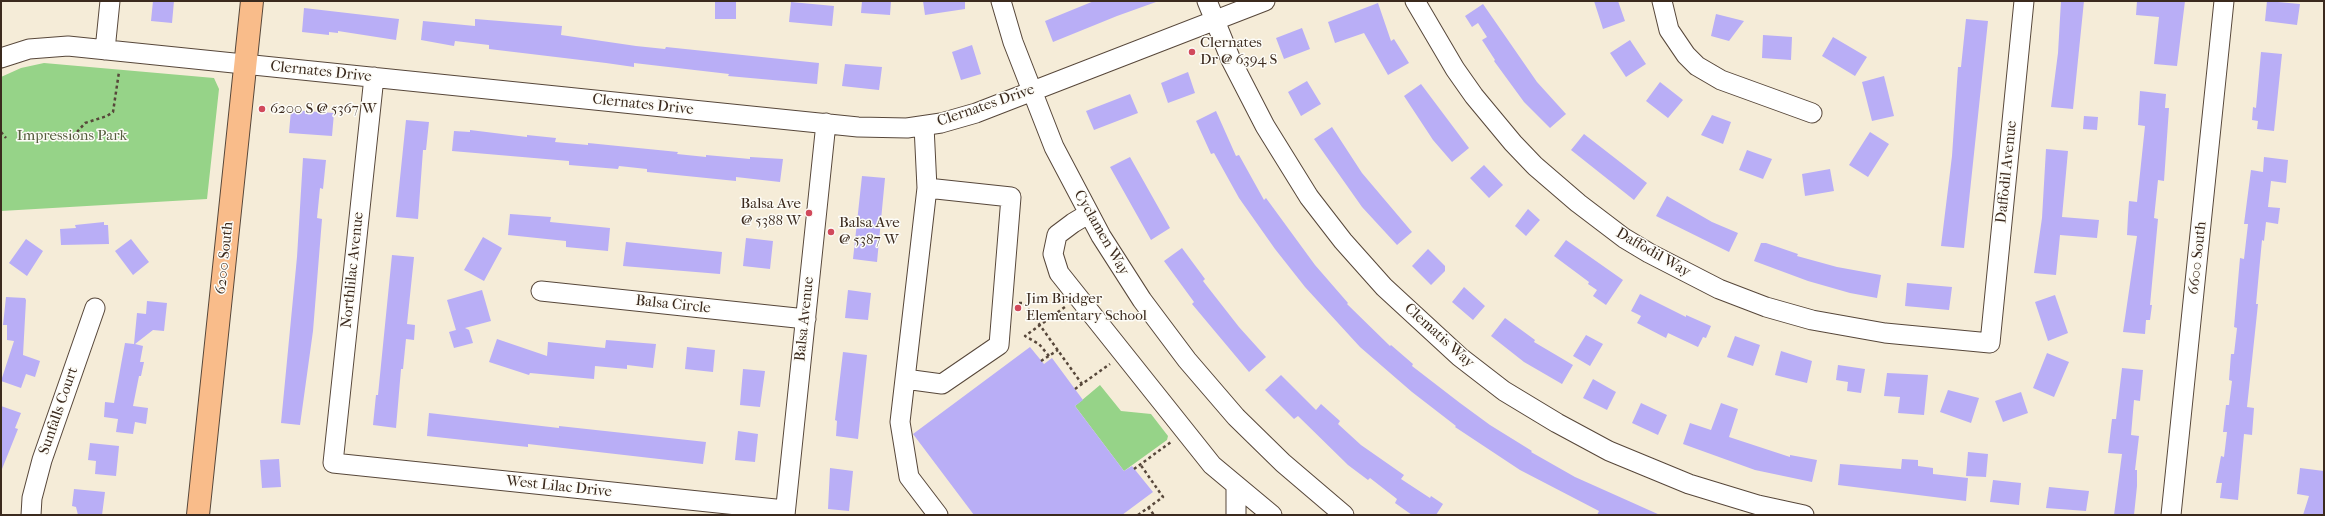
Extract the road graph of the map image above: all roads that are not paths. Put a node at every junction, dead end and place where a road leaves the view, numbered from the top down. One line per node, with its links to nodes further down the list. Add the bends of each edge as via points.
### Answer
1 (110, 1): 11 (street)
2 (252, 1): 13 (main road, 6200 South)
3 (1001, 1): 15 (street, Cyclamen Way)
4 (1207, 1): 10 (street, Clematis Way)
5 (1265, 1): 10 (street, Clernates Drive)
6 (1415, 1): 24 (street, Daffodil Way, via 1455,69 1513,143 1578,203 1649,254 1719,289 1812,320 1885,333)
7 (1662, 1): 16 (street, via 1669,30 1686,56 1697,66 1721,80)
8 (2024, 1): 24 (street, Daffodil Avenue)
9 (2224, 1): 36 (street, 6600 South)
10 (1214, 21): 15 (street, Clernates Drive); 35 (street, Clematis Way, via 1265,126 1309,197 1343,241 1384,287 1460,357 1504,391 1609,451 1689,484 1758,505)
11 (105, 50): 12 (street, Clernates Drive, via 48,46); 13 (street, Clernates Drive)
12 (1, 58)
13 (246, 64): 14 (street, Clernates Drive); 31 (main road, 6200 South)
14 (374, 77): 17 (street, Clernates Drive); 26 (street, Northlilac Avenue)
15 (1032, 91): 18 (street, Clernates Drive, via 959,119); 20 (street, Cyclamen Way, via 1054,147)
16 (1812, 113)
17 (826, 123): 18 (street, Clernates Drive, via 879,129); 23 (street, Balsa Avenue)
18 (924, 126): 19 (street)
19 (927, 188): 25 (street); 25 (street, via 1012,197 999,345 942,384)
20 (1088, 214): 27 (street, via 1057,235 1053,248 1056,267 1212,465); 28 (street, Cyclamen Way, via 1146,306 1211,389 1259,440)
21 (541, 291): 23 (street, Balsa Circle)
22 (95, 308): 30 (street, Sunfalls Court, via 42,460 32,498)
23 (806, 319): 29 (street, Balsa Avenue)
24 (1990, 344)
25 (905, 379): 32 (street, via 900,422 909,477)
26 (333, 463): 29 (street, West Lilac Drive)
27 (1236, 485): 33 (street); 34 (street)
28 (1335, 512)
29 (785, 513)
30 (31, 515)
31 (198, 515)
32 (938, 515)
33 (1236, 515)
34 (1272, 515)
35 (1804, 515)
36 (2171, 515)

